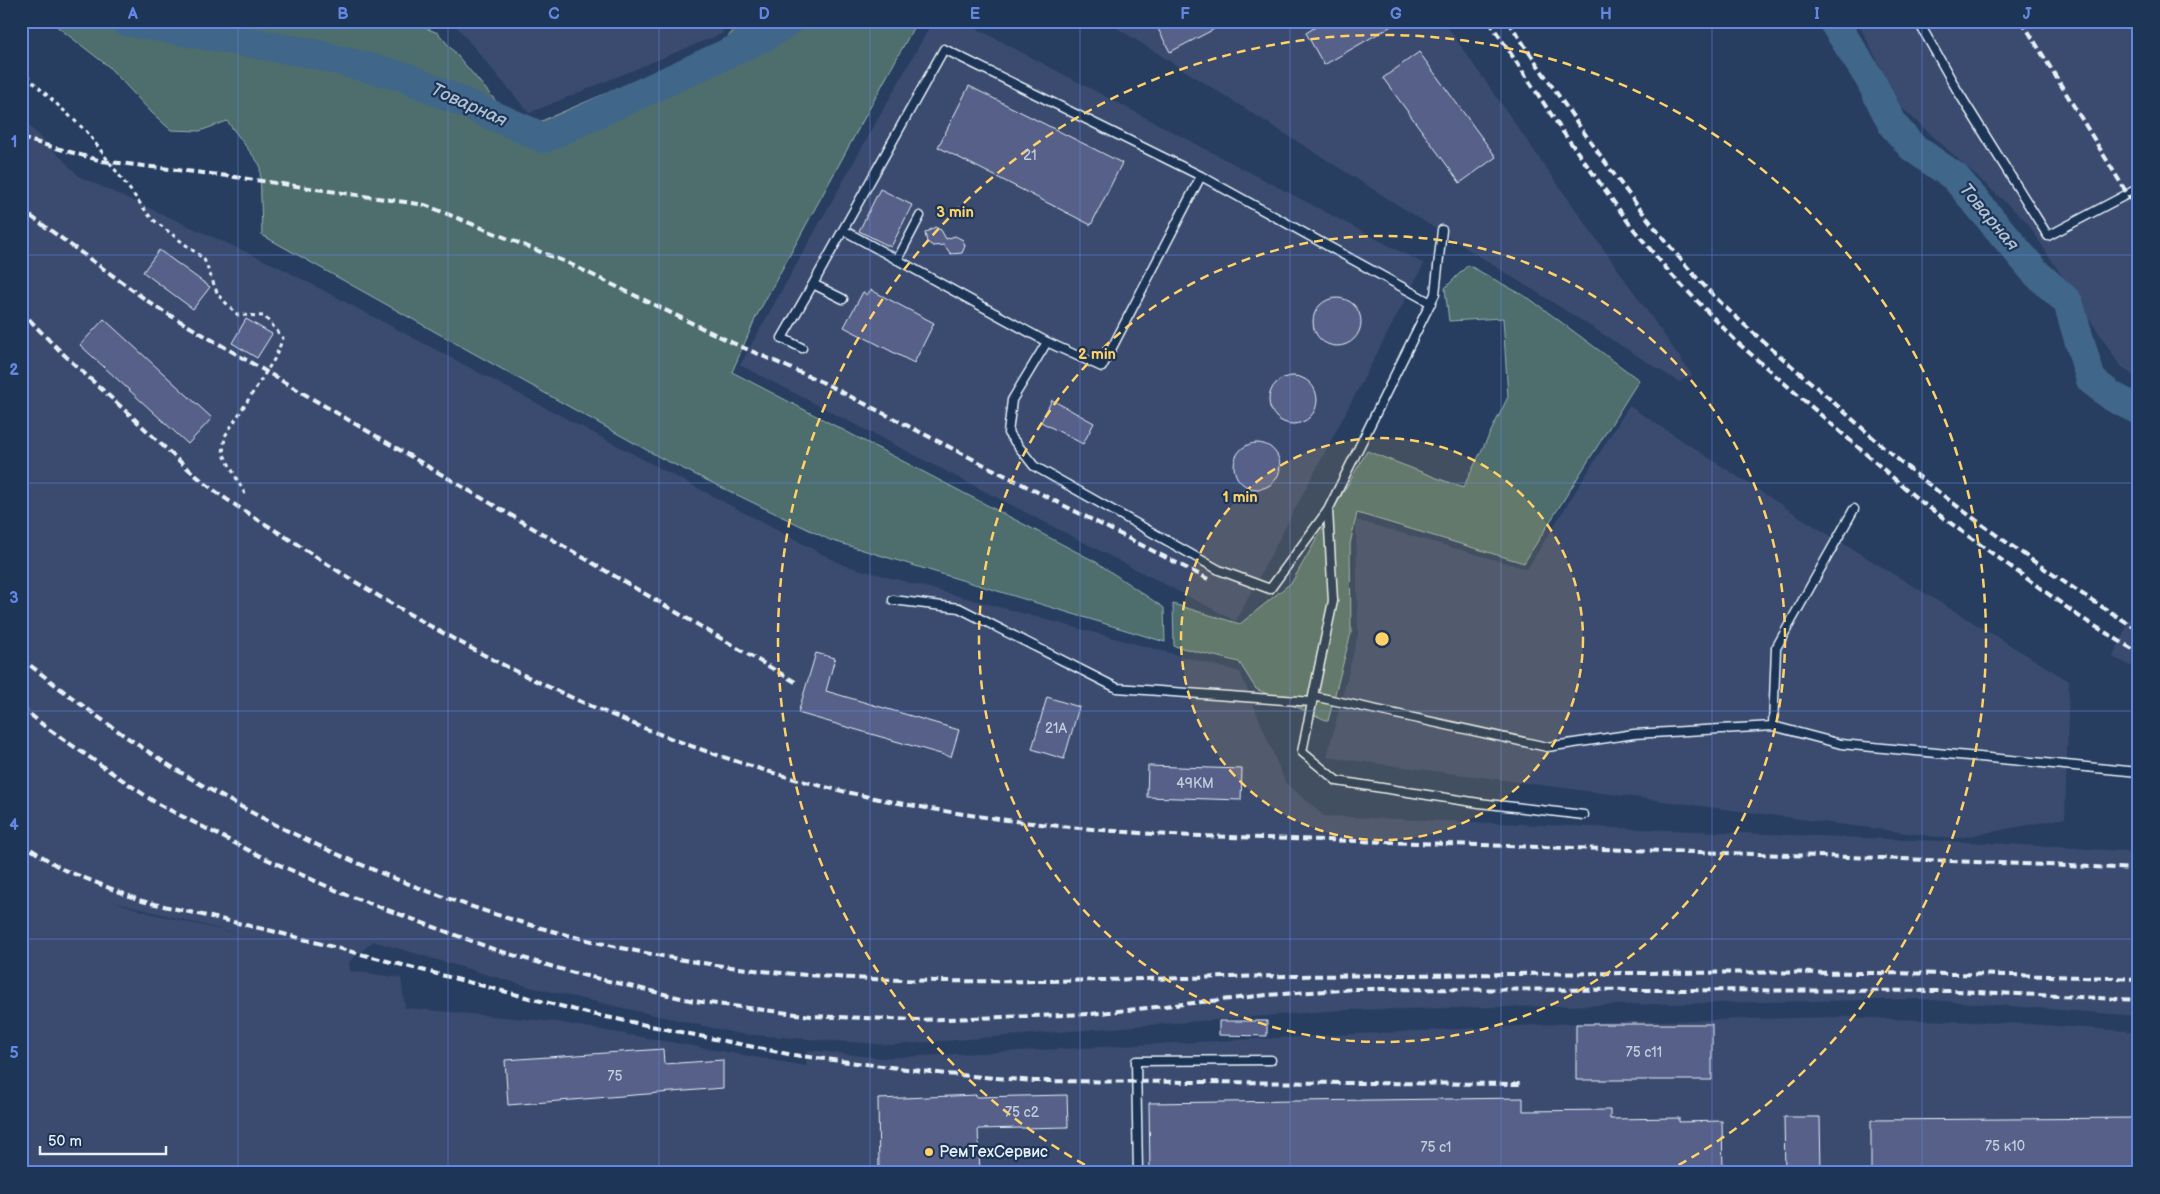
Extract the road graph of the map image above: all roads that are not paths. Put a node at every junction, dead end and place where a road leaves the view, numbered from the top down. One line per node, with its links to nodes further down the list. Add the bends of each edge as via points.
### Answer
1 (1918, 21): 5 (lane, via 2048,236)
2 (2132, 21): 3 (lane)
3 (2139, 36)
4 (1200, 176): 7 (lane, via 944,49); 12 (lane); 13 (lane, via 1102,367)
5 (2139, 188)
6 (920, 216): 9 (lane)
7 (842, 230): 9 (lane); 10 (lane)
8 (1442, 230): 12 (lane, via 1435,294)
9 (897, 260): 13 (lane)
10 (813, 284): 11 (lane); 14 (lane, via 782,338)
11 (843, 299)
12 (1431, 303): 16 (lane)
13 (1047, 342): 16 (lane, via 1012,400 1008,433 1034,466 1219,570 1270,589)
14 (802, 348)
15 (1854, 509): 19 (lane, via 1776,648)
16 (1328, 510): 18 (lane, via 1333,601)
17 (893, 600): 18 (lane, via 958,608 1117,688)
18 (1313, 699): 19 (lane, via 1547,747 1634,734); 21 (lane, via 1302,752 1338,781)
19 (1773, 726): 20 (lane, via 1841,744)
20 (2139, 772)
21 (1584, 815)
22 (1271, 1060): 23 (lane, via 1136,1061)
23 (1138, 1173)

